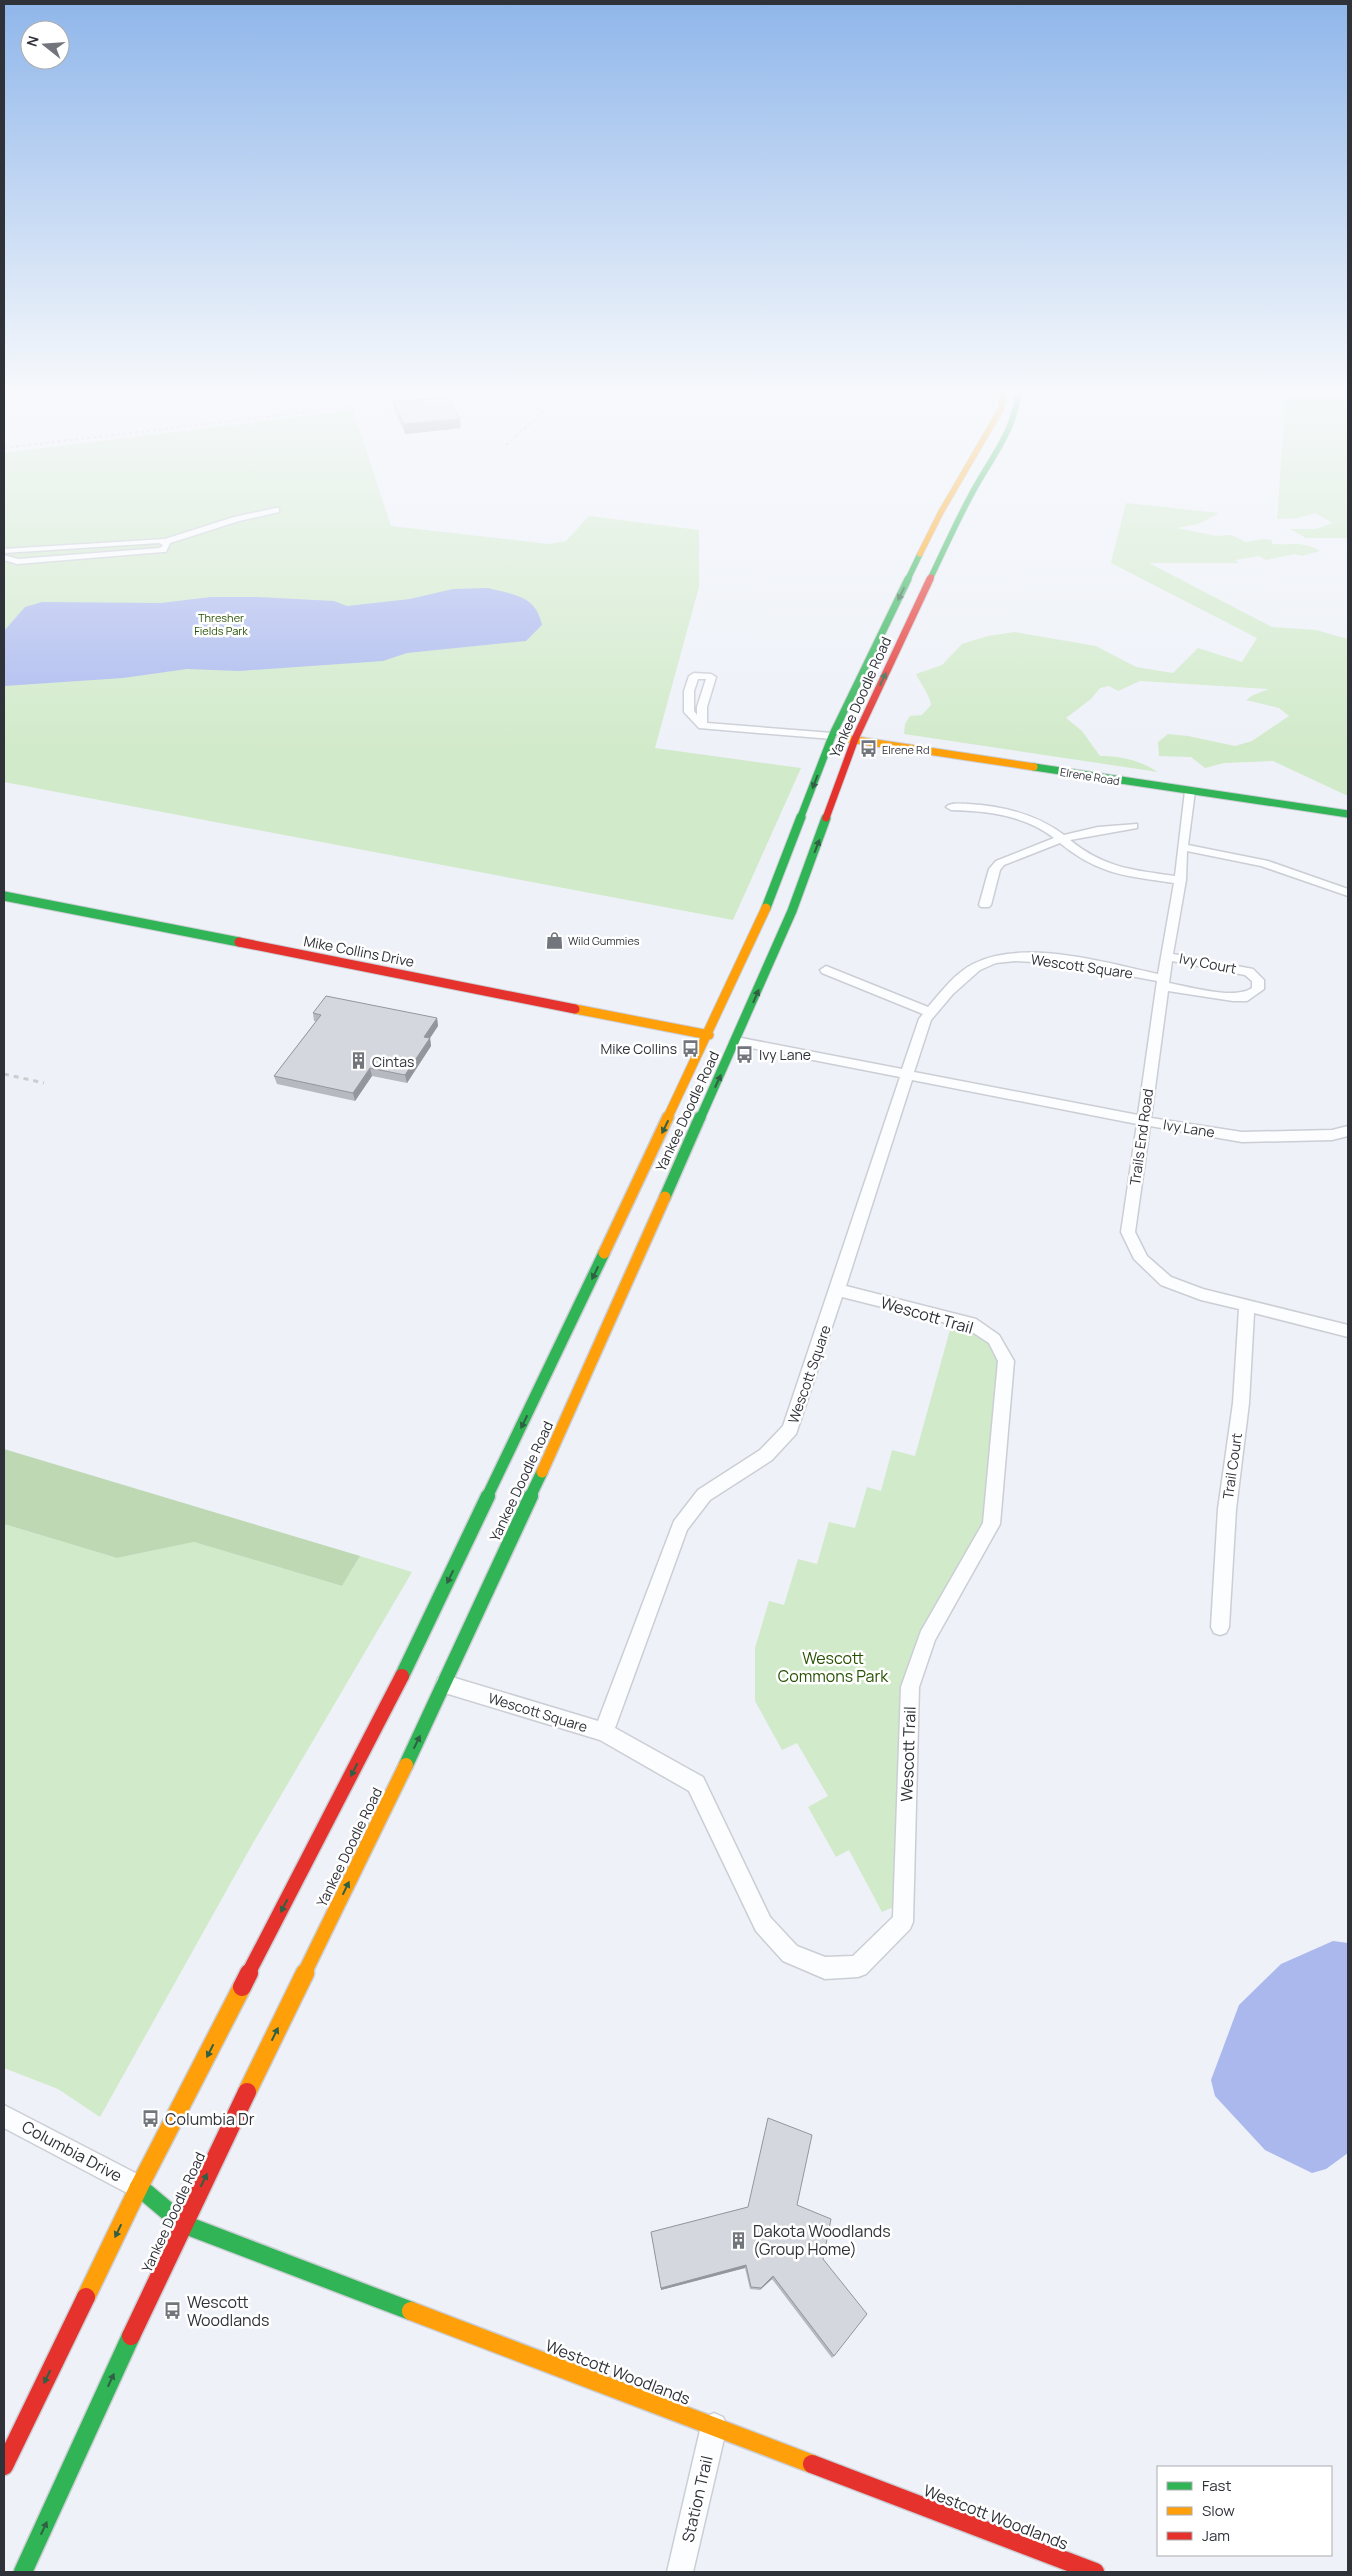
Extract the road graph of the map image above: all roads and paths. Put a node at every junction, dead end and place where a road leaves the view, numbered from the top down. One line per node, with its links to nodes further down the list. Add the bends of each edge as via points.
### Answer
1 (266, 512): 7 (street)
2 (941, 512): 12 (main road, Yankee Doodle Road, one-way to 12)
3 (955, 512): 5 (main road, via 946,532)
4 (963, 512): 5 (main road, Yankee Doodle Road)
5 (951, 534): 13 (main road, Yankee Doodle Road, one-way to 5)
6 (4, 541): 8 (street)
7 (164, 542): 8 (street); 10 (street, via 167,544 163,550 16,562)
8 (18, 548): 9 (street)
9 (4, 550)
10 (4, 557)
11 (702, 726): 11 (street, via 702,707 711,677 694,676 689,691 689,712); 12 (street)
12 (832, 736): 13 (main road, Elrene Road); 24 (main road, Yankee Doodle Road, one-way to 24)
13 (855, 739): 14 (main road, Elrene Road); 32 (main road, Yankee Doodle Road, one-way to 13, via 792,911)
14 (1190, 791): 16 (main road, Elrene Road); 19 (street, Trails End Road)
15 (951, 807): 18 (street, via 1006,812 1031,820)
16 (1348, 814)
17 (1133, 826): 18 (street, via 1101,829)
18 (1061, 839): 20 (street, via 1096,864 1123,872); 23 (street, via 1000,863 995,869)
19 (1182, 847): 20 (street, Trails End Road); 21 (street, via 1264,863)
20 (1180, 880): 25 (street, Trails End Road)
21 (1348, 892)
22 (4, 896): 31 (main road, Mike Collins Drive)
23 (985, 905)
24 (761, 922): 28 (main road, via 754,956); 31 (main road, Yankee Doodle Road)
25 (1166, 956): 27 (street, Trails End Road); 27 (street, Ivy Court, via 1249,972 1258,980 1258,989 1247,996 1233,997)
26 (826, 970): 29 (street)
27 (1163, 982): 29 (street, Wescott Square, via 1062,960 1013,956 977,966); 34 (street, Trails End Road)
28 (738, 997)
29 (930, 1012): 33 (street, Wescott Square, via 924,1019)
30 (732, 1017): 32 (main road, via 730,1032)
31 (709, 1035): 36 (main road, via 714,1054 706,1081 662,1181); 44 (main road, Yankee Doodle Road, one-way to 44, via 405,1672)
32 (736, 1041): 33 (street, Ivy Lane); 36 (main road, Yankee Doodle Road, one-way to 32)
33 (906, 1074): 34 (street, Ivy Lane); 37 (street, Wescott Square)
34 (1144, 1121): 35 (street, Ivy Lane, via 1242,1137 1332,1135); 38 (street, Trails End Road, via 1128,1232 1141,1259 1166,1281 1201,1294)
35 (1348, 1131)
36 (650, 1229): 41 (main road, Yankee Doodle Road)
37 (837, 1290): 42 (street, Wescott Square, via 790,1429 766,1455 704,1495 680,1526); 42 (street, Wescott Trail, via 971,1324 994,1339 1006,1361 991,1524 927,1637 910,1687 903,1922 858,1966 825,1968 790,1954 763,1924 696,1784)
38 (1247, 1304): 39 (street, Trails End Road); 40 (street, Trail Court, via 1241,1403 1227,1509)
39 (1348, 1332)
40 (1220, 1628)
41 (445, 1684): 42 (street, Wescott Square); 45 (main road, Yankee Doodle Road, one-way to 41)
42 (604, 1732)
43 (4, 2116): 44 (street, Columbia Drive)
44 (140, 2187): 45 (main road, Westcott Woodlands); 47 (main road, Yankee Doodle Road, one-way to 47)
45 (183, 2224): 46 (main road, Westcott Woodlands); 48 (main road, Yankee Doodle Road, one-way to 45)
46 (714, 2426): 49 (street, Station Trail); 50 (main road, Westcott Woodlands)
47 (4, 2466)
48 (24, 2572)
49 (680, 2572)
50 (1094, 2572)

